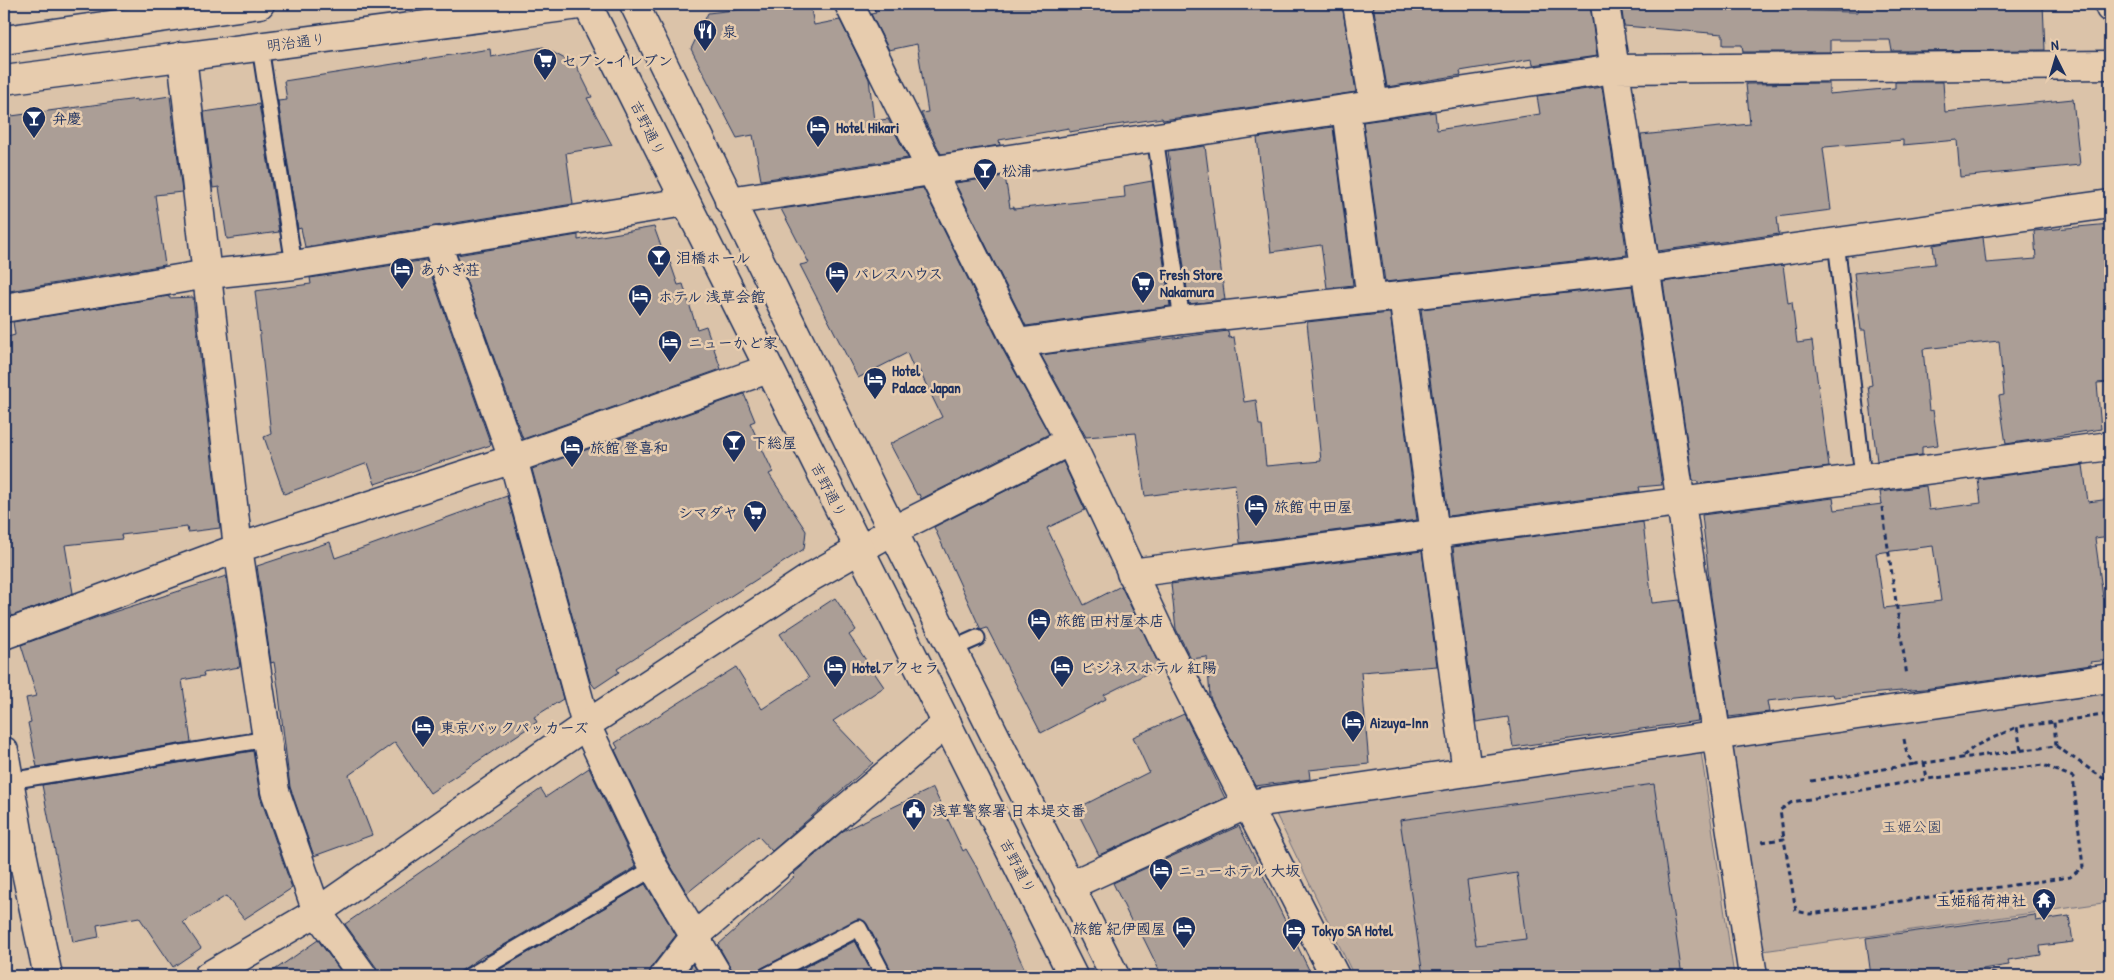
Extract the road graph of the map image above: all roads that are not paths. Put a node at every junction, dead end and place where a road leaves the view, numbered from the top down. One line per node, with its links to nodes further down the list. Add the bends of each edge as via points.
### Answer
1 (260, 4): 9 (street)
2 (587, 4): 11 (street, 明治通り); 21 (street, 吉野通り)
3 (634, 4): 20 (street)
4 (849, 4): 19 (street)
5 (1357, 4): 16 (street)
6 (1605, 4): 14 (street)
7 (2110, 4): 8 (street)
8 (2110, 8)
9 (150, 11): 10 (street)
10 (4, 40)
11 (260, 47): 12 (street, 明治通り); 25 (lane)
12 (182, 56): 15 (street, 明治通り); 27 (street)
13 (2110, 64): 14 (street)
14 (1614, 69): 16 (street); 26 (street)
15 (4, 80)
16 (1374, 104): 17 (street)
17 (1346, 109): 18 (street); 29 (street)
18 (1155, 137): 19 (street); 31 (lane)
19 (932, 171): 20 (street); 32 (street)
20 (729, 201): 39 (street)
21 (685, 202): 23 (street); 33 (street, 吉野通り)
22 (2110, 204): 24 (street)
23 (436, 241): 25 (street); 36 (street)
24 (1836, 241): 26 (street); 37 (lane)
25 (294, 266): 27 (street)
26 (1644, 269): 28 (street); 38 (street)
27 (208, 274): 30 (street); 41 (street)
28 (1403, 296): 29 (street); 40 (street)
29 (1371, 299): 31 (street)
30 (4, 308)
31 (1182, 320): 32 (street)
32 (1017, 343): 34 (street)
33 (768, 370): 36 (street); 42 (street, 吉野通り)
34 (1070, 441): 39 (street); 43 (street)
35 (2110, 446): 37 (street)
36 (513, 459): 41 (street); 49 (street)
37 (1870, 476): 38 (street)
38 (1680, 501): 40 (street); 50 (street)
39 (892, 531): 42 (street); 46 (street)
40 (1435, 533): 43 (street); 53 (street)
41 (238, 548): 44 (street); 51 (street)
42 (859, 550): 48 (street, 吉野通り); 49 (street)
43 (1131, 573): 55 (street)
44 (4, 635)
45 (978, 638): 46 (lane)
46 (952, 649): 58 (street)
47 (2110, 678): 50 (street)
48 (947, 723): 60 (street); 69 (street, 吉野通り)
49 (586, 725): 57 (street); 59 (street)
50 (1715, 735): 53 (street); 72 (street)
51 (268, 739): 54 (lane); 59 (street, via 275,791)
52 (4, 751): 54 (street)
53 (1467, 772): 55 (street)
54 (9, 780): 56 (street)
55 (1248, 804): 58 (street); 71 (street)
56 (12, 852): 61 (street)
57 (654, 868): 60 (street); 64 (lane)
58 (1069, 886): 70 (street)
59 (317, 912): 62 (street); 63 (street)
60 (695, 936): 65 (street); 66 (street)
61 (48, 976)
62 (208, 976)
63 (363, 976)
64 (470, 976)
65 (664, 976)
66 (718, 976)
67 (766, 976): 68 (lane, via 859,928)
68 (884, 976)
69 (1073, 976)
70 (1115, 976)
71 (1335, 976)
72 (1753, 976)

